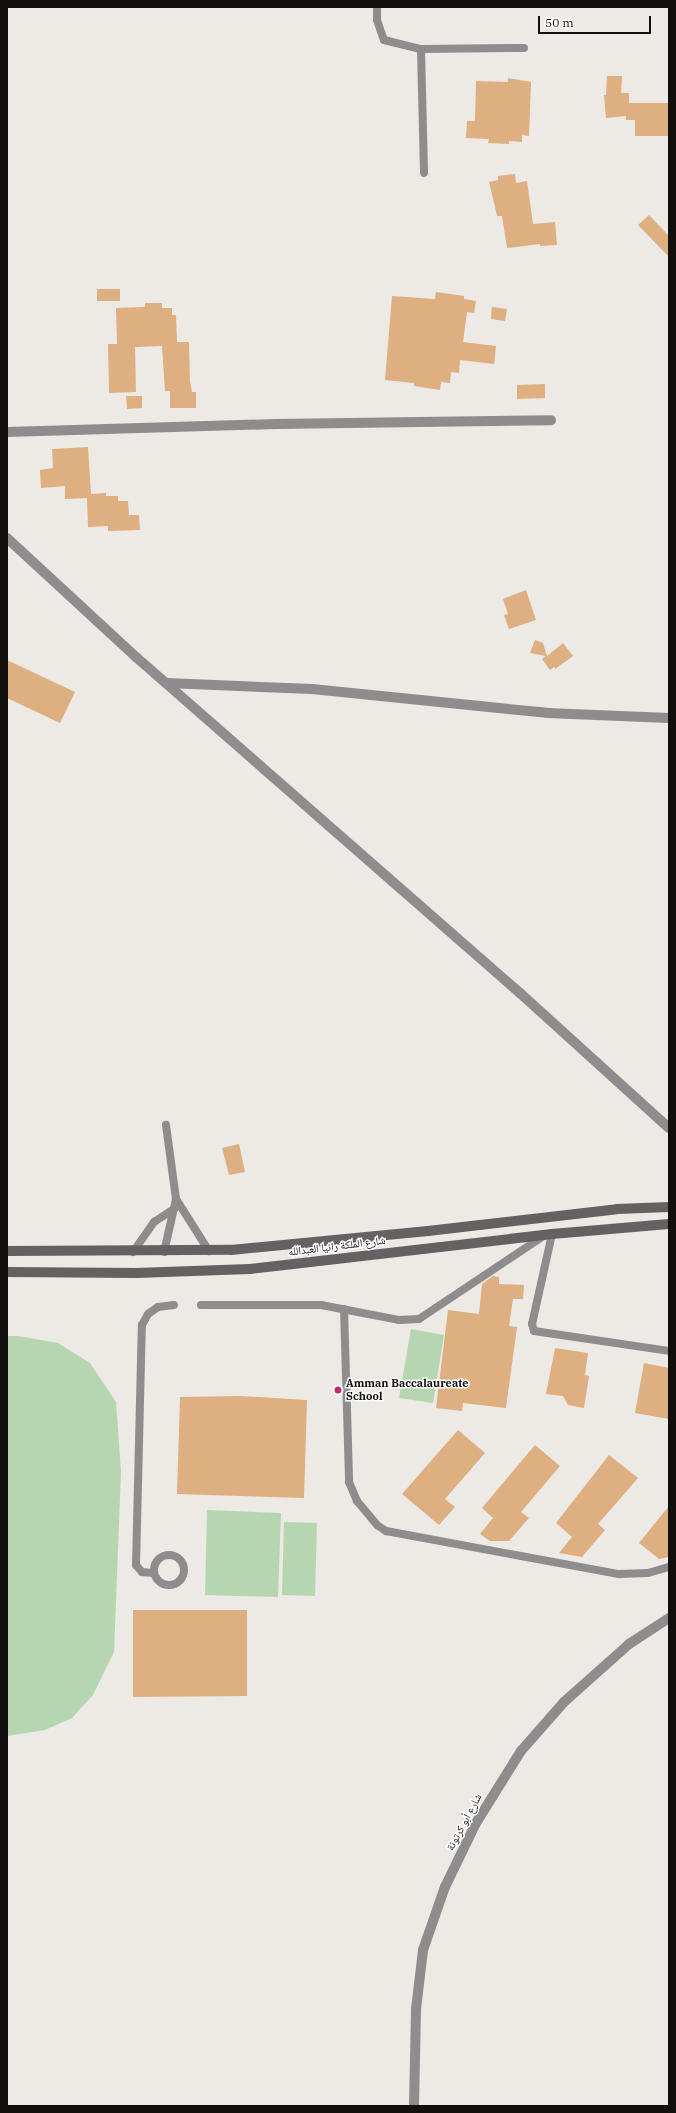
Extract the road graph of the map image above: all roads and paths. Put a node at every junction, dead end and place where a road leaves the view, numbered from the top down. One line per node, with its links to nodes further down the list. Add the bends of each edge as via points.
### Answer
1 (377, 7): 3 (lane, via 377,20 384,40)
2 (524, 48): 3 (lane)
3 (421, 49): 4 (lane)
4 (424, 173)
5 (551, 420): 6 (street, via 276,424)
6 (7, 432)
7 (7, 538): 8 (street)
8 (167, 683): 9 (street, via 312,689 547,713); 11 (street, via 520,993)
9 (669, 718)
10 (166, 1125): 12 (lane)
11 (669, 1128)
12 (176, 1199): 14 (lane); 18 (lane)
13 (669, 1207): 18 (main road, شارع الملكة رانيا العبدالله, via 610,1210 428,1231)
14 (174, 1209): 19 (lane, via 154,1222); 20 (lane)
15 (669, 1224): 16 (main road, شارع الملكة رانيا العبدالله)
16 (549, 1234): 21 (main road, شارع الملكة رانيا العبدالله, via 250,1268 136,1273); 24 (lane, via 419,1319 399,1320); 25 (lane, via 532,1324 534,1331)
17 (7, 1251): 19 (main road, شارع الملكة رانيا العبدالله)
18 (209, 1251): 20 (main road, شارع الملكة رانيا العبدالله)
19 (133, 1252): 20 (main road, شارع الملكة رانيا العبدالله)
20 (164, 1252)
21 (7, 1272)
22 (174, 1305): 27 (lane, via 164,1305 153,1310 142,1325 136,1565 142,1572)
23 (201, 1305): 24 (lane, via 314,1304)
24 (344, 1309): 26 (lane, via 349,1482 357,1501 378,1525 386,1531 619,1574 648,1573)
25 (669, 1351)
26 (669, 1567)
27 (153, 1573)
28 (669, 1618): 29 (street, شارع أبو كرتونة, via 629,1644 564,1702 521,1751 476,1823 445,1887 423,1950 416,2009)
29 (414, 2106)

